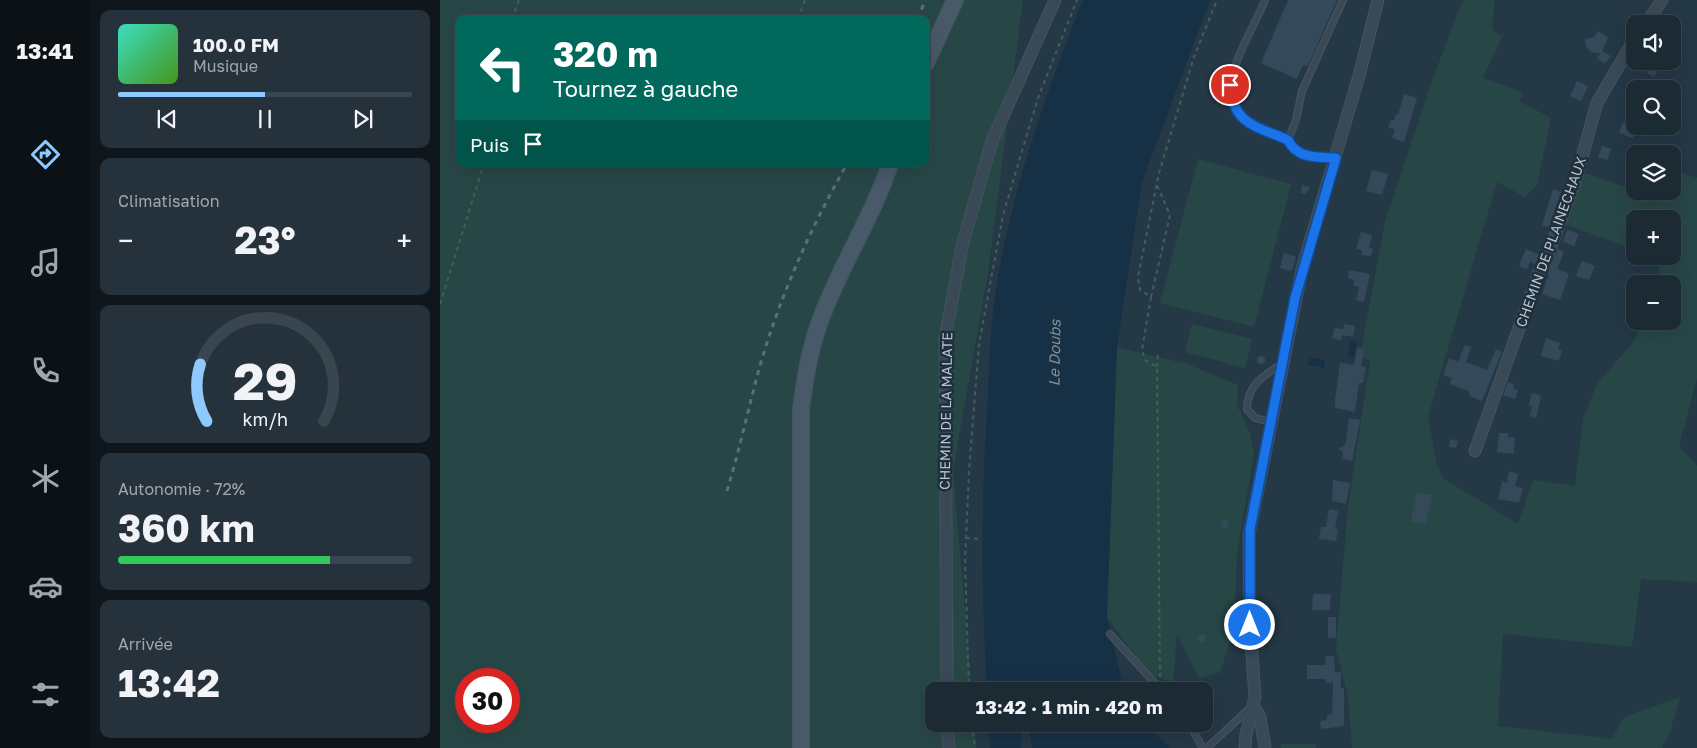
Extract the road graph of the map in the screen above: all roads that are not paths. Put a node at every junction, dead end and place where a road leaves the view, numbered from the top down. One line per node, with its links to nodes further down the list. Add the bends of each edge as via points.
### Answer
1 (955, 0): 9 (main road)
2 (1055, 0): 17 (street, CHEMIN DE LA MALATE, via 992,141 962,246 944,339)
3 (1266, 0): 10 (lane, via 1237,63 1230,85 1231,102 1238,114 1252,126)
4 (1343, 0): 10 (lane, via 1302,91)
5 (1378, 0): 11 (street)
6 (1662, 0): 7 (street)
7 (1652, 15)
8 (1626, 53): 15 (street, CHEMIN DE PLAINECHAUX, via 1597,103 1575,182)
9 (930, 54)
10 (1288, 140): 11 (lane, via 1291,147 1303,156)
11 (1336, 158): 13 (street, via 1302,269)
12 (889, 167): 22 (main road, via 876,202 819,323 806,370 801,409)
13 (1283, 363): 14 (street); 14 (lane, via 1264,376 1247,398 1247,409 1254,418)
14 (1272, 422): 19 (street, via 1250,534)
15 (1475, 451)
16 (1110, 634): 18 (lane)
17 (947, 682)
18 (1155, 682)
19 (1253, 705): 25 (lane); 26 (street); 27 (street, via 1260,716)
20 (948, 732): 23 (street)
21 (1194, 732): 24 (lane)
22 (801, 748)
23 (949, 748)
24 (1203, 748)
25 (1207, 748)
26 (1245, 748)
27 (1265, 748)

